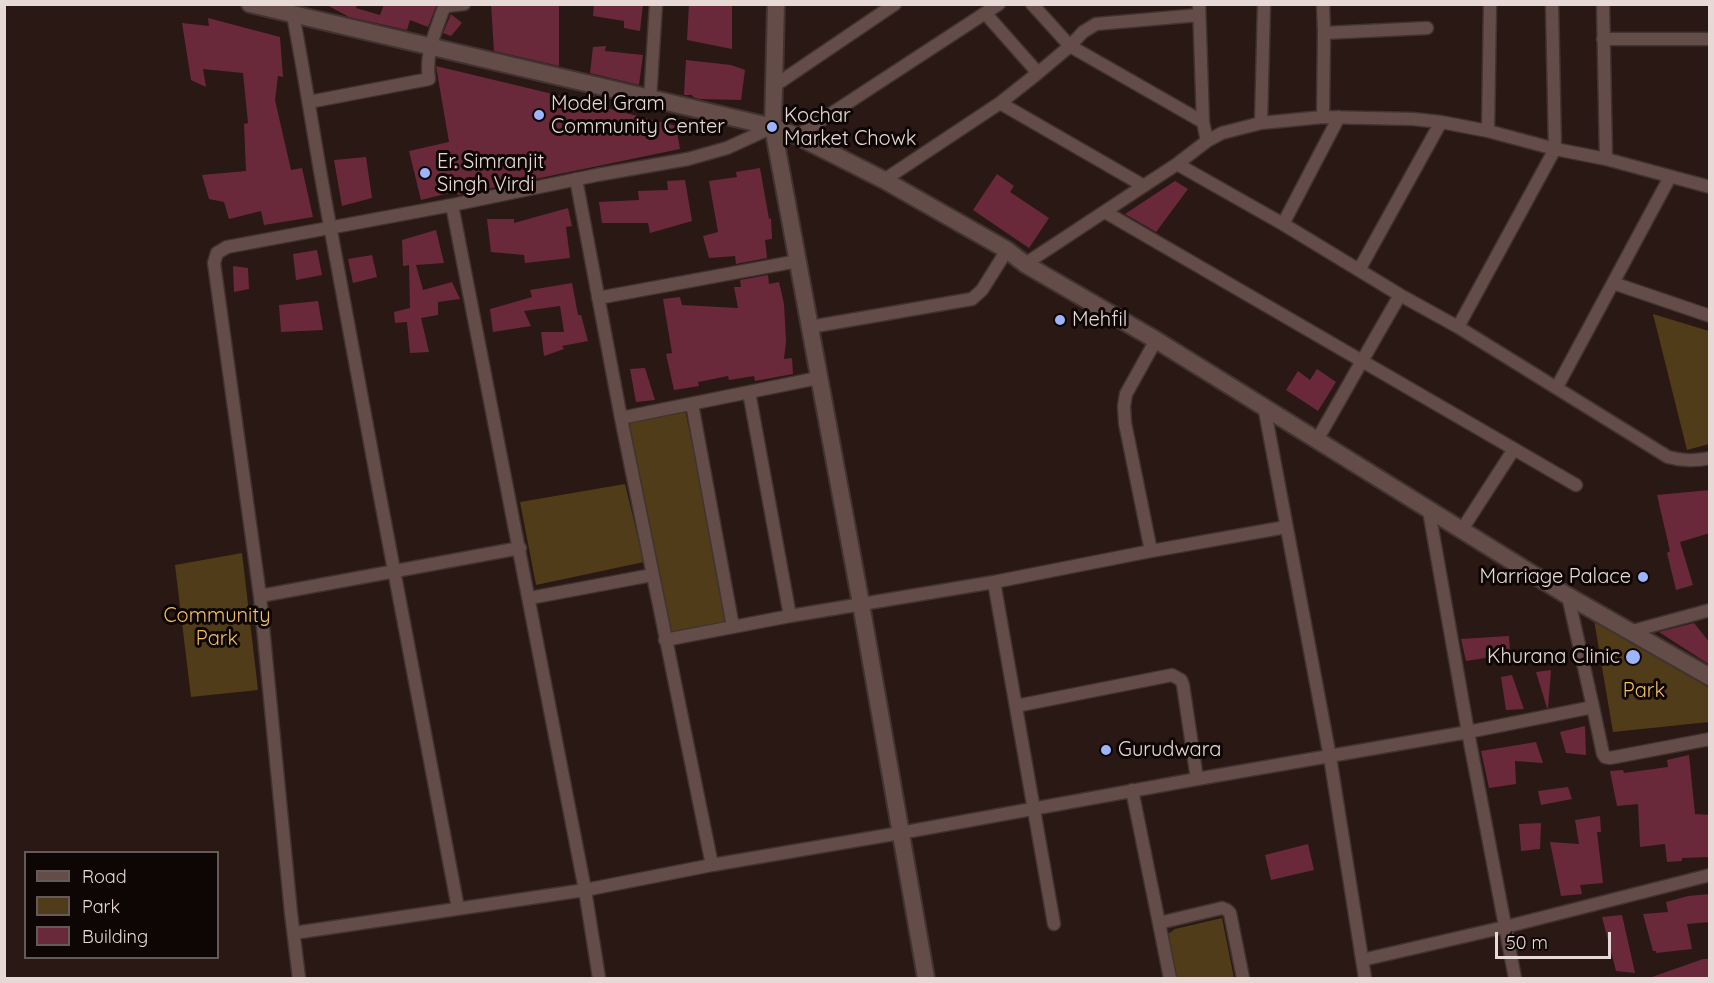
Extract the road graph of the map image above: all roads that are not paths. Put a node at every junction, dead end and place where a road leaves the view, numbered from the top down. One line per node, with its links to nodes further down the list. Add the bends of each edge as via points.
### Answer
1 (250, 4): 15 (street)
2 (464, 4): 21 (street, via 443,10)
3 (656, 4): 24 (street)
4 (776, 4): 23 (street)
5 (895, 4): 23 (street)
6 (999, 4): 14 (street)
7 (1032, 4): 20 (street)
8 (1264, 4): 31 (street)
9 (1323, 4): 17 (street)
10 (1490, 4): 33 (street)
11 (1552, 4): 36 (street)
12 (1603, 4): 18 (street)
13 (1199, 10): 20 (street, via 1096,24); 29 (street)
14 (985, 13): 22 (street); 34 (street)
15 (293, 15): 21 (street); 25 (street)
16 (1427, 28): 17 (street)
17 (1324, 33): 27 (street)
18 (1603, 39): 19 (street); 37 (street)
19 (1710, 39)
20 (1070, 46): 22 (street); 29 (street)
21 (430, 48): 24 (street); 25 (street, via 429,79)
22 (1038, 73): 26 (street)
23 (774, 86): 32 (street)
24 (650, 99): 32 (street)
25 (309, 102): 47 (street)
26 (1000, 103): 41 (street); 42 (street)
27 (1323, 117): 28 (street); 31 (street)
28 (1339, 117): 30 (street); 46 (street)
29 (1203, 122): 35 (street)
30 (1441, 122): 33 (street); 51 (street)
31 (1261, 123): 35 (street)
32 (773, 127): 34 (street); 40 (street, via 698,157); 49 (street)
33 (1488, 131): 36 (street)
34 (797, 136): 41 (street)
35 (1207, 141): 38 (street)
36 (1555, 149): 37 (street); 57 (street)
37 (1606, 159): 39 (street)
38 (1177, 164): 42 (street); 46 (street)
39 (1670, 177): 43 (street); 52 (street)
40 (576, 179): 44 (street); 54 (street)
41 (884, 180): 48 (street)
42 (1144, 186): 45 (street)
43 (1710, 187)
44 (452, 205): 47 (street); 73 (street)
45 (1105, 212): 50 (street); 59 (street)
46 (1283, 224): 51 (street)
47 (330, 227): 75 (street); 78 (street, via 226,247 217,253 214,263)
48 (1006, 250): 50 (street); 56 (street, via 982,290 972,299)
49 (798, 261): 54 (street); 56 (street)
50 (1026, 264): 58 (street)
51 (1359, 270): 53 (street)
52 (1613, 283): 55 (street); 61 (street)
53 (1400, 295): 57 (street); 59 (street)
54 (598, 298): 65 (street)
55 (1710, 316)
56 (810, 327): 60 (street)
57 (1458, 327): 61 (street)
58 (1156, 340): 64 (street); 74 (street, via 1126,394 1124,406)
59 (1362, 361): 66 (street); 67 (street)
60 (818, 378): 62 (street); 81 (street)
61 (1557, 387): 68 (street, via 1668,457 1682,461)
62 (749, 392): 63 (street); 83 (street)
63 (692, 404): 65 (street); 84 (street)
64 (1264, 406): 66 (street); 71 (street)
65 (621, 418): 76 (street)
66 (1317, 440): 70 (street)
67 (1514, 449): 69 (street); 72 (street)
68 (1710, 458)
69 (1576, 485)
70 (1429, 511): 72 (street); 90 (street)
71 (1287, 527): 74 (street); 92 (street)
72 (1461, 531): 79 (street)
73 (520, 548): 75 (street); 80 (street)
74 (1150, 551): 77 (street)
75 (394, 572): 78 (street); 100 (street)
76 (652, 574): 80 (street); 86 (street)
77 (994, 582): 81 (street); 88 (street)
78 (260, 596): 104 (street)
79 (1568, 596): 85 (street); 89 (street)
80 (530, 598): 99 (street)
81 (861, 604): 83 (street); 96 (street)
82 (1710, 610): 85 (street)
83 (790, 616): 84 (street)
84 (733, 627): 86 (street)
85 (1629, 632): 87 (street)
86 (665, 640): 97 (street)
87 (1710, 677)
88 (1016, 706): 93 (street, via 1172,675 1183,685); 95 (street)
89 (1593, 707): 90 (street); 91 (street, via 1605,757)
90 (1468, 732): 92 (street); 103 (street)
91 (1710, 738)
92 (1330, 757): 93 (street); 105 (street)
93 (1197, 779): 94 (street)
94 (1132, 790): 95 (street); 101 (street)
95 (1033, 809): 96 (street); 102 (street)
96 (900, 833): 97 (street); 108 (street)
97 (712, 865): 99 (street)
98 (1710, 875): 103 (street)
99 (585, 890): 100 (street); 107 (street)
100 (458, 908): 104 (street)
101 (1159, 923): 109 (street); 110 (street, via 1227,910)
102 (1054, 924)
103 (1505, 927): 105 (street); 112 (street)
104 (294, 933): 106 (street)
105 (1362, 960): 111 (street)
106 (299, 978)
107 (599, 978)
108 (926, 978)
109 (1170, 978)
110 (1243, 978)
111 (1365, 978)
112 (1515, 978)

